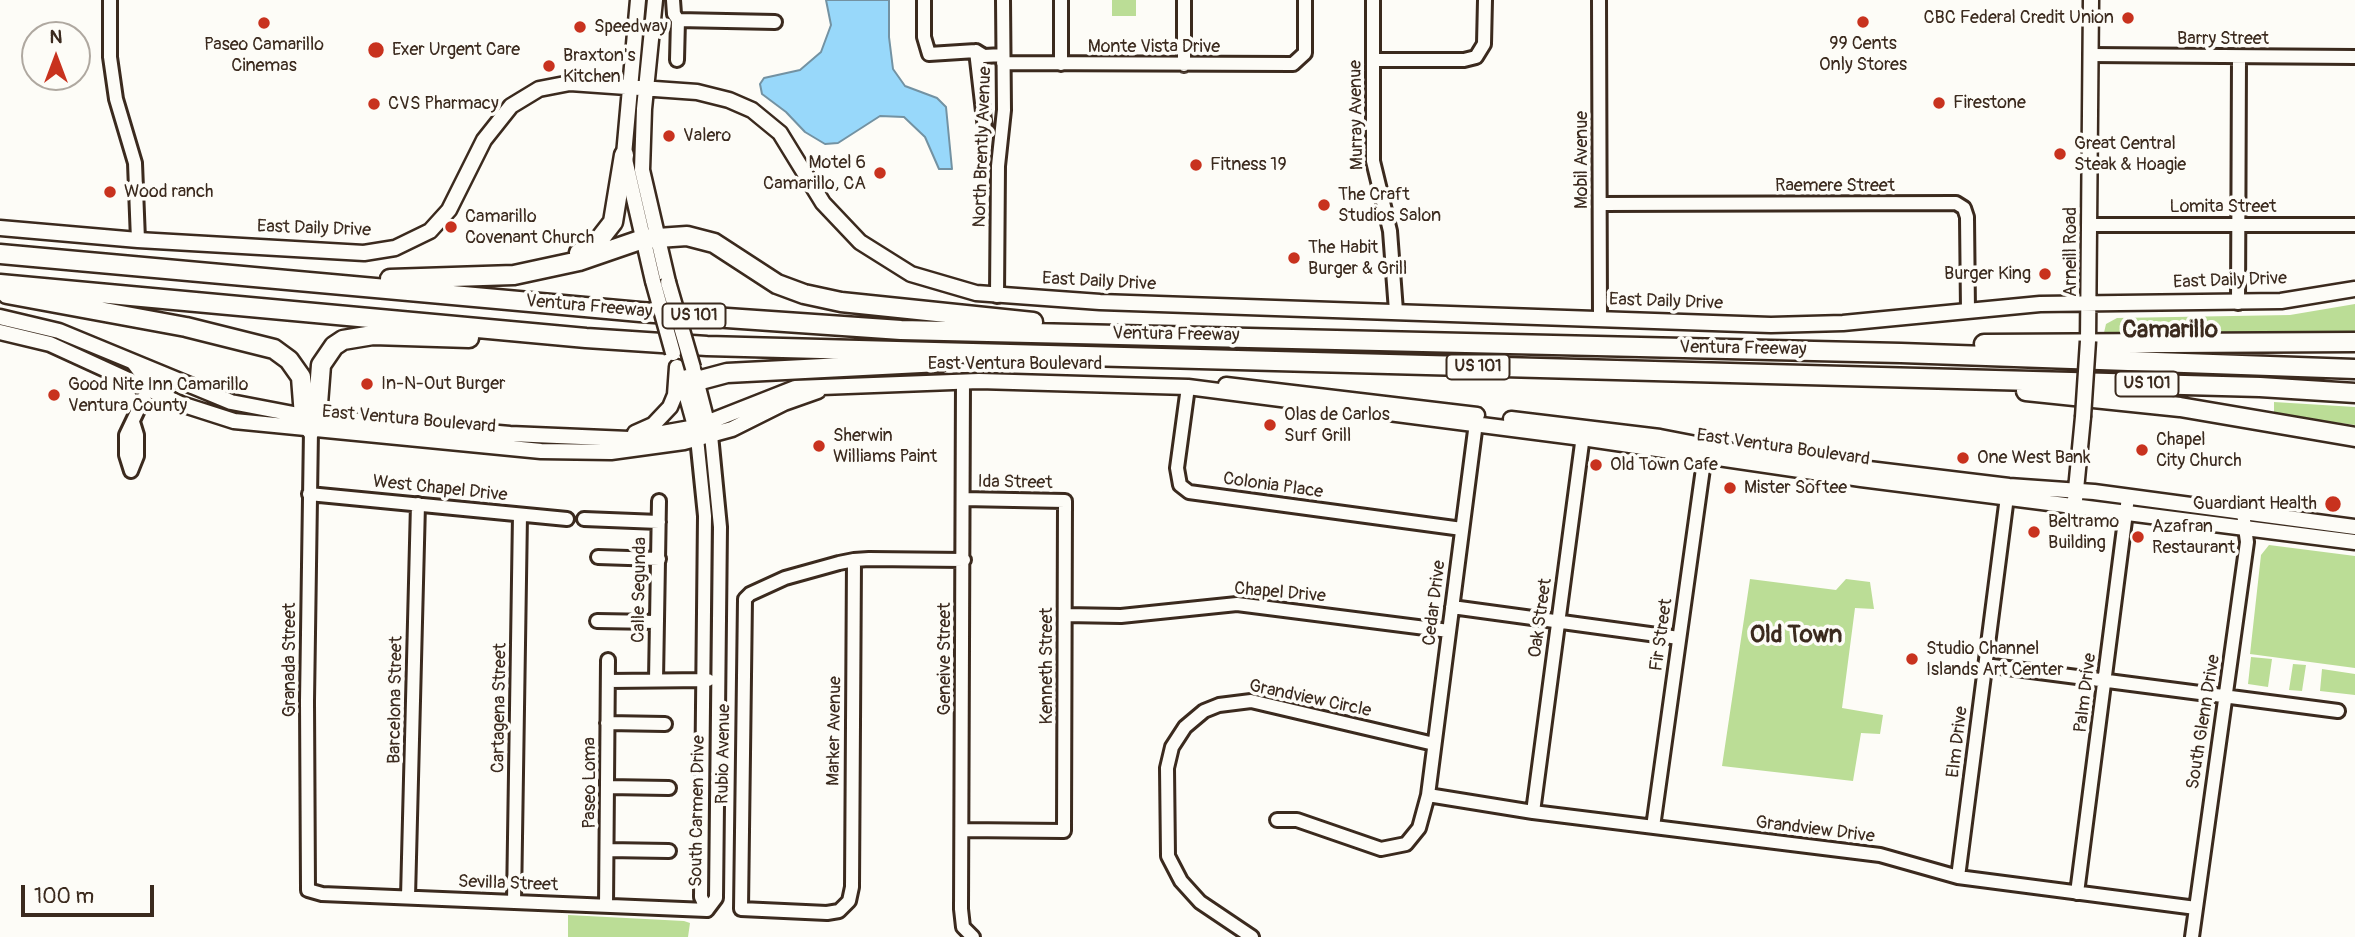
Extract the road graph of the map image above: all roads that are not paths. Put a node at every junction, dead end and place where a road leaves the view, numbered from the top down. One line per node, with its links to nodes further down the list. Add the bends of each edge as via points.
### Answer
1 (110, 0): 35 (street, via 110,57 135,163)
2 (638, 0): 25 (main road)
3 (655, 0): 26 (main road)
4 (673, 0): 14 (street)
5 (924, 0): 16 (street, Monte Vista Drive, via 929,54)
6 (1003, 0): 20 (street, North Brently Avenue)
7 (1061, 0): 23 (street)
8 (1184, 0): 24 (street)
9 (1305, 0): 24 (street, Monte Vista Drive, via 1306,50 1302,59 1290,65)
10 (1373, 0): 22 (street, Murray Avenue)
11 (1485, 0): 22 (street, via 1481,53 1464,60)
12 (1599, 0): 29 (street, Mobil Avenue)
13 (2091, 0): 17 (main road, Arneill Road)
14 (678, 20): 15 (street); 21 (street)
15 (775, 22)
16 (976, 51): 20 (street, Monte Vista Drive); 27 (street)
17 (2090, 55): 18 (street, Barry Street); 30 (main road, Arneill Road)
18 (2239, 57): 19 (street, Barry Street); 31 (street)
19 (2355, 57)
20 (1003, 59): 23 (street, Monte Vista Drive); 43 (street, North Brently Avenue)
21 (677, 60)
22 (1373, 60): 46 (street, Murray Avenue, via 1373,161 1390,231)
23 (1061, 64): 24 (street, Monte Vista Drive)
24 (1184, 65)
25 (629, 88): 26 (main road, East Daily Drive); 28 (main road); 35 (main road, East Daily Drive, via 559,84 518,100 492,127 443,218 430,231 395,248 364,253)
26 (647, 89): 34 (main road, via 642,170); 43 (main road, East Daily Drive, via 712,95 752,110 780,133 830,213 868,248 928,280)
27 (985, 129)
28 (624, 155): 34 (main road); 37 (highway, via 609,229)
29 (1600, 204): 47 (street, Raemere Street, via 1956,202 1967,217); 49 (street, Mobil Avenue)
30 (2090, 225): 31 (street, Lomita Street); 44 (main road, Arneill Road)
31 (2237, 225): 32 (street, Lomita Street); 45 (street)
32 (2355, 225)
33 (0, 228): 35 (main road, East Daily Drive)
34 (649, 238): 37 (highway); 39 (main road); 51 (highway, via 700,238 777,284 825,299)
35 (138, 240)
36 (0, 254): 38 (highway, Ventura Freeway / US 101)
37 (564, 263): 38 (highway, via 486,278)
38 (289, 280): 51 (highway, Ventura Freeway / US 101, via 787,324)
39 (660, 282): 57 (main road, bridge); 59 (main road, bridge)
40 (0, 284): 52 (highway, Ventura Freeway / US 101)
41 (2355, 289): 45 (main road, East Daily Drive)
42 (0, 292): 67 (highway, via 274,349 289,360 300,377)
43 (997, 296): 46 (main road, East Daily Drive)
44 (2090, 302): 45 (main road, East Daily Drive); 47 (main road, East Daily Drive); 76 (main road, Arneill Road, bridge)
45 (2238, 303)
46 (1396, 311): 49 (main road, East Daily Drive)
47 (1968, 311): 49 (main road, East Daily Drive, via 1799,325)
48 (0, 317): 56 (main road, East Ventura Boulevard, via 59,331)
49 (1600, 319)
50 (0, 331): 62 (main road, East Ventura Boulevard, via 78,354)
51 (1100, 333): 54 (highway, Ventura Freeway / US 101)
52 (586, 338): 55 (highway, Ventura Freeway / US 101); 67 (highway, via 356,336 334,346 321,365)
53 (2355, 342): 54 (highway, via 1970,344)
54 (1900, 352): 58 (highway, Ventura Freeway / US 101)
55 (1018, 355): 59 (highway, via 906,366); 60 (highway, Ventura Freeway / US 101)
56 (132, 362): 62 (street); 65 (main road, East Ventura Boulevard)
57 (677, 367): 68 (main road); 71 (main road, via 675,395 662,418 639,432)
58 (2355, 369)
59 (695, 374): 68 (main road)
60 (1939, 379): 64 (highway, Ventura Freeway / US 101); 70 (highway, via 2179,407)
61 (963, 381): 63 (main road, East Ventura Boulevard); 68 (main road, East Ventura Boulevard, via 822,389 741,426); 77 (street, Geneive Street)
62 (153, 386): 65 (main road, via 218,405); 67 (main road, East Ventura Boulevard, via 213,416); 73 (street, via 133,422 137,456)
63 (1188, 387): 66 (main road, East Ventura Boulevard); 88 (street, Colonia Place, via 1177,468 1180,485 1189,492)
64 (2355, 393)
65 (231, 402): 67 (main road, East Ventura Boulevard)
66 (1477, 419): 69 (main road, East Ventura Boulevard); 88 (street, Cedar Drive)
67 (311, 421): 68 (main road, East Ventura Boulevard, via 552,451 620,451); 71 (main road, East Ventura Boulevard); 75 (street, Granada Street)
68 (703, 430): 71 (main road, East Ventura Boulevard); 104 (street, South Carmen Drive); 105 (street, South Carmen Drive, via 720,527)
69 (1583, 433): 72 (main road, East Ventura Boulevard); 97 (street, Oak Street)
70 (2355, 437)
71 (600, 439)
72 (1705, 452): 74 (main road, East Ventura Boulevard); 100 (street, Fir Street)
73 (131, 471)
74 (2008, 491): 76 (main road, East Ventura Boulevard); 102 (street, Elm Drive)
75 (309, 494): 81 (street, West Chapel Drive); 123 (street, Granada Street)
76 (2075, 498): 80 (main road, East Ventura Boulevard)
77 (963, 499): 79 (street, Ida Street); 92 (street, Geneive Street)
78 (659, 501): 86 (street, Calle Segunda)
79 (1065, 501): 95 (street, Kenneth Street)
80 (2127, 504): 85 (main road, East Ventura Boulevard); 85 (main road, East Ventura Boulevard, via 2171,503); 106 (street, Palm Drive)
81 (418, 505): 82 (street, West Chapel Drive); 125 (street, Barcelona Street)
82 (520, 514): 83 (street, West Chapel Drive); 126 (street, Cartagena Street)
83 (567, 519)
84 (584, 519): 86 (street)
85 (2245, 520): 87 (main road, East Ventura Boulevard); 89 (main road, East Ventura Boulevard); 108 (street, South Glenn Drive, via 2248,539)
86 (659, 522): 91 (street, Calle Segunda)
87 (2355, 527)
88 (1462, 529): 94 (street, Cedar Drive)
89 (2355, 542)
90 (598, 557): 91 (street)
91 (659, 559): 98 (street, Calle Segunda)
92 (964, 560): 93 (street); 119 (street, Geneive Street)
93 (854, 561): 129 (street, Rubio Avenue, via 785,578 745,599); 129 (street, Marker Avenue, via 849,901 839,911 827,913)
94 (1452, 607): 97 (street); 99 (street, Cedar Drive)
95 (1065, 615): 99 (street, Chapel Drive, via 1121,616 1237,604); 119 (street, Kenneth Street, via 1064,831)
96 (597, 621): 98 (street)
97 (1558, 621): 100 (street); 116 (street, Oak Street)
98 (655, 622): 103 (street, Calle Segunda)
99 (1449, 631): 112 (street, Cedar Drive)
100 (1679, 638): 118 (street, Fir Street)
101 (608, 660): 107 (street, Paseo Loma)
102 (1985, 665): 106 (street); 122 (street, Elm Drive)
103 (656, 680): 104 (street); 107 (street)
104 (702, 680): 105 (street); 130 (street, South Carmen Drive, via 701,897)
105 (719, 680): 130 (street, South Carmen Drive, via 716,898)
106 (2105, 680): 108 (street); 124 (street, Palm Drive)
107 (608, 681): 110 (street, Paseo Loma)
108 (2226, 697): 109 (street); 128 (street, South Glenn Drive)
109 (2338, 711)
110 (607, 723): 111 (street); 113 (street, Paseo Loma)
111 (665, 724)
112 (1434, 744): 115 (street, Cedar Drive); 132 (street, Grandview Circle, via 1251,701 1219,705 1185,727 1172,747 1167,768 1168,856 1200,902)
113 (607, 787): 114 (street); 120 (street, Paseo Loma)
114 (669, 788)
115 (1428, 795): 116 (street, Grandview Drive); 117 (street, Cedar Drive, via 1419,828 1406,844 1394,849 1372,848 1297,820)
116 (1532, 813): 118 (street, Grandview Drive)
117 (1277, 820)
118 (1653, 827): 122 (street, Grandview Drive, via 1880,855)
119 (962, 830): 131 (street, Geneive Street, via 961,909 963,927)
120 (607, 849): 121 (street); 127 (street, Paseo Loma)
121 (669, 851)
122 (1958, 877): 124 (street, Grandview Drive)
123 (308, 890): 125 (street, Sevilla Street)
124 (2077, 893): 128 (street, Grandview Drive)
125 (408, 897): 126 (street, Sevilla Street)
126 (514, 902): 127 (street, Sevilla Street)
127 (606, 906): 130 (street, Sevilla Street)
128 (2196, 908): 133 (street, South Glenn Drive)
129 (741, 909)
130 (707, 910)
131 (971, 936)
132 (1252, 937)
133 (2192, 937)

